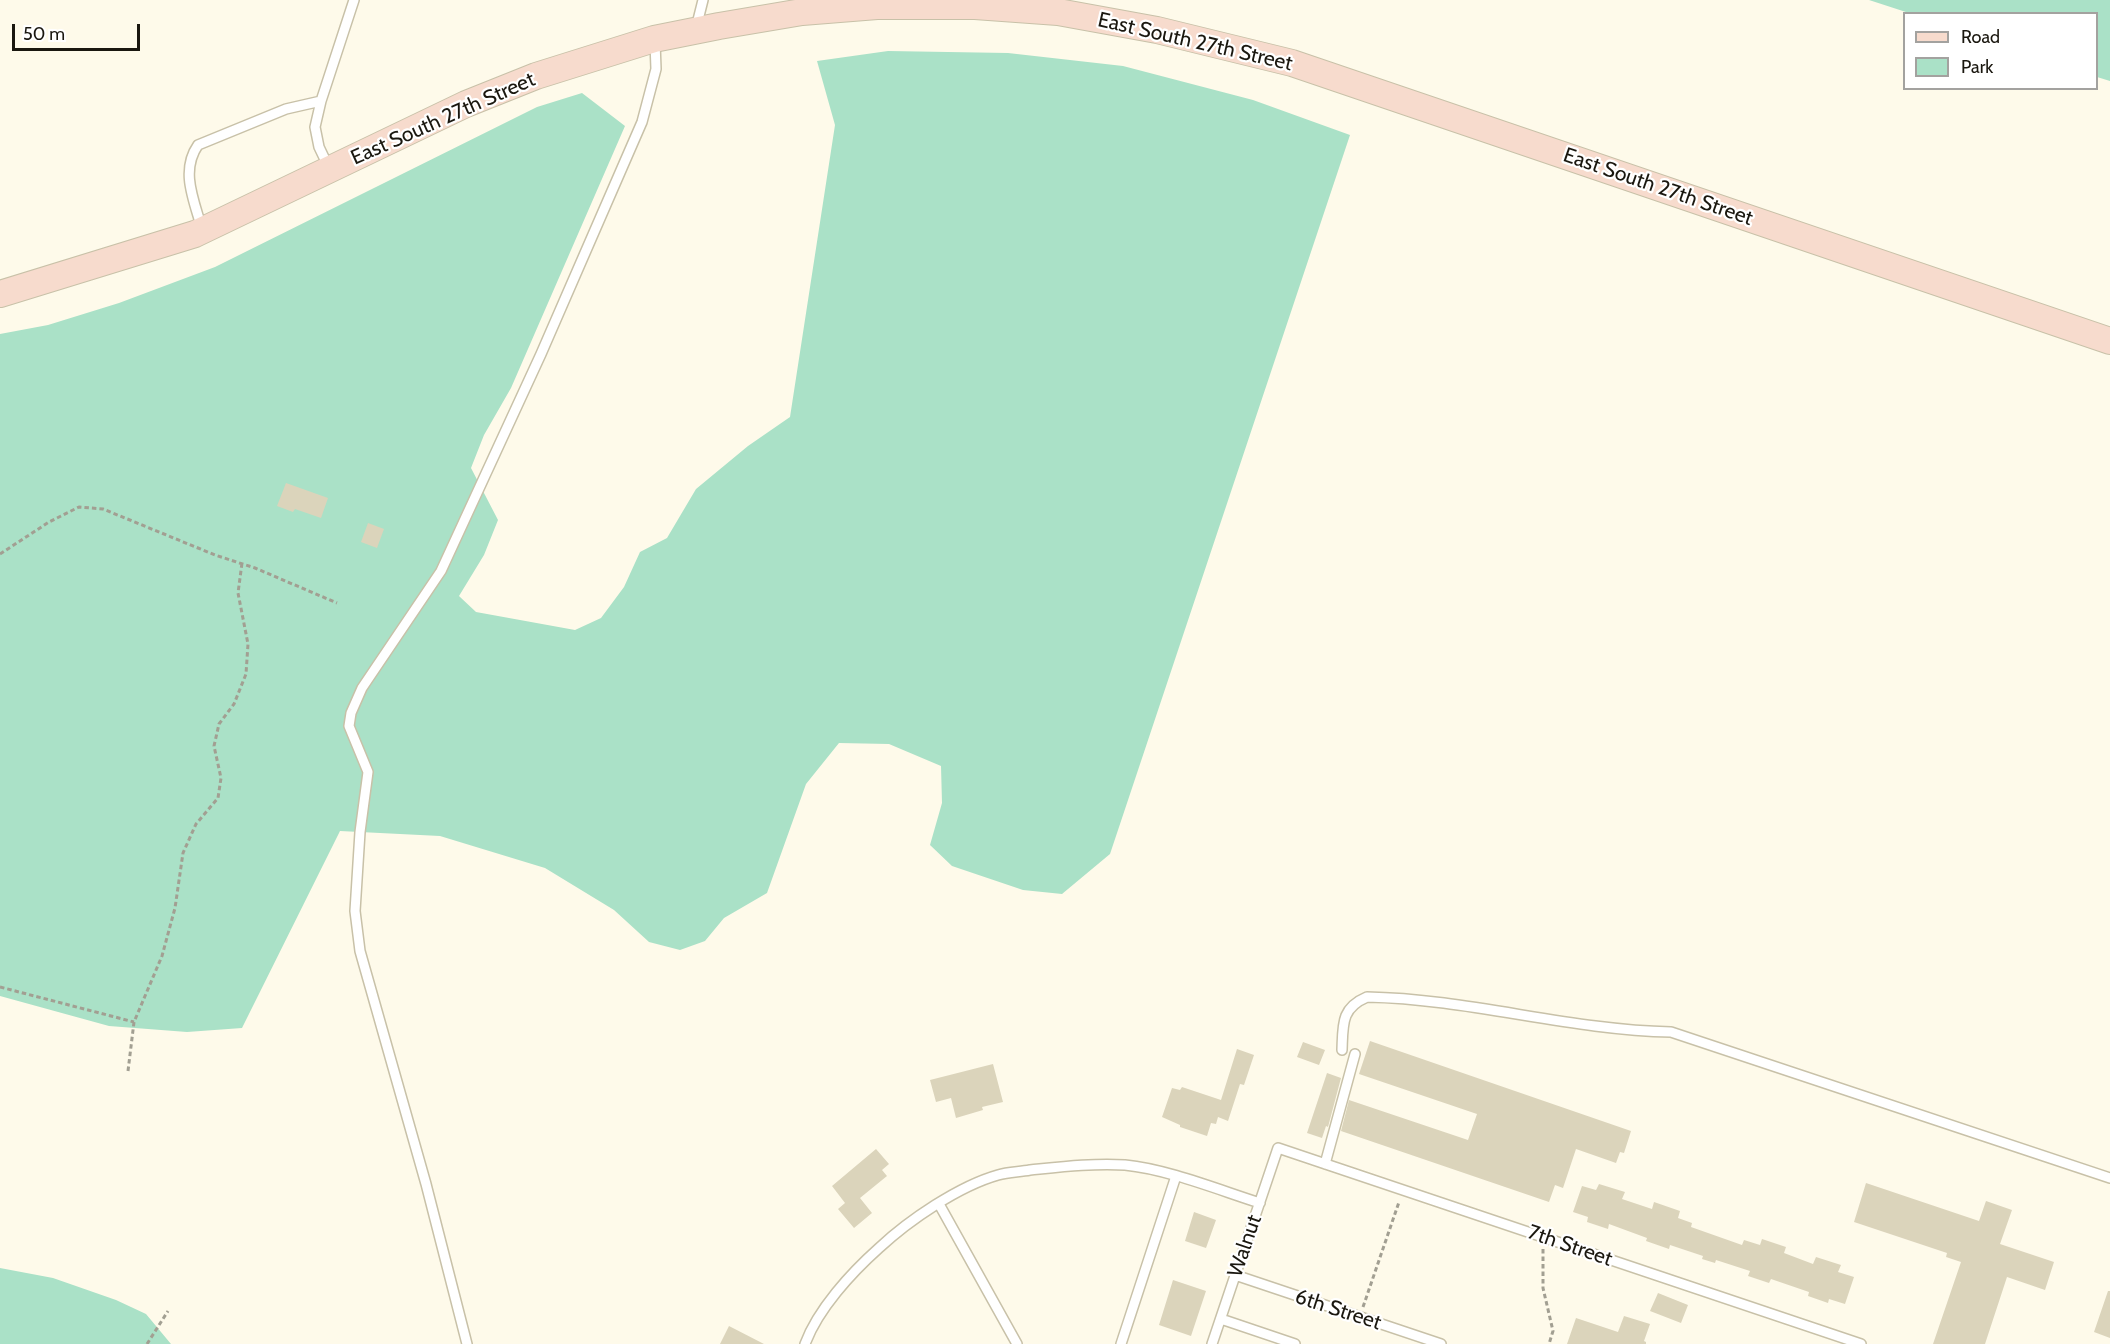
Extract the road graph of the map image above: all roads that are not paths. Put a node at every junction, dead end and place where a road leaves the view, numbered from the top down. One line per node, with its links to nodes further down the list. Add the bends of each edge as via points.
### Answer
1 (354, 0): 5 (lane)
2 (703, 0): 3 (lane)
3 (696, 31): 4 (main road, East South 27th Street); 9 (main road, East South 27th Street, via 802,12 877,6 975,6 1058,12 1157,30 1292,63)
4 (654, 39): 6 (main road, East South 27th Street, via 536,76 466,104); 20 (lane, via 656,69 642,122 540,354 441,571 362,688 349,726 368,772 355,911 360,951)
5 (321, 101): 6 (lane, via 315,127); 7 (lane, via 286,109 198,145 190,156 188,173)
6 (330, 170): 7 (main road, East South 27th Street)
7 (202, 230): 8 (main road, East South 27th Street)
8 (0, 294)
9 (2110, 341)
10 (1342, 1050): 15 (lane, via 1343,1025 1349,1008 1367,997 1437,1002 1589,1025 1671,1032)
11 (1355, 1054): 13 (lane)
12 (1278, 1148): 13 (lane, 7th Street); 16 (lane, Walnut)
13 (1325, 1164): 27 (lane, 7th Street)
14 (1176, 1176): 16 (lane); 17 (lane, via 1126,1165 999,1174 967,1186); 23 (lane)
15 (2110, 1178)
16 (1260, 1203): 18 (lane, Walnut)
17 (939, 1204): 21 (lane, via 892,1235 858,1266 808,1334); 22 (lane)
18 (1235, 1275): 19 (lane, Walnut); 26 (lane, 6th Street)
19 (1221, 1319): 24 (lane, Walnut); 25 (lane)
20 (467, 1344)
21 (805, 1344)
22 (1017, 1344)
23 (1121, 1344)
24 (1212, 1344)
25 (1295, 1344)
26 (1441, 1344)
27 (1861, 1344)

